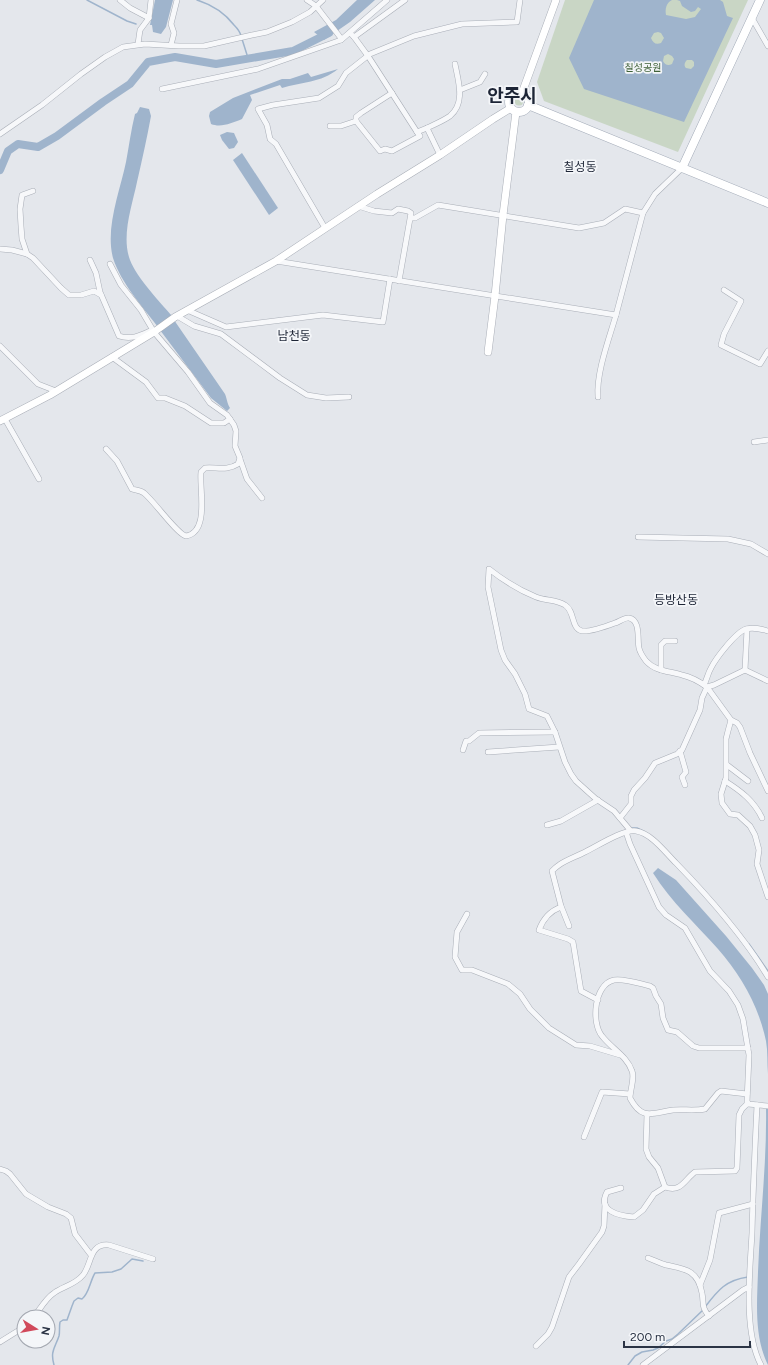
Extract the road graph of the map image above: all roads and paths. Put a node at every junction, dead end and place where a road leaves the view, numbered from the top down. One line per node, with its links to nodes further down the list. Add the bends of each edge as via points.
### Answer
1 (120, 0): 12 (street)
2 (151, 0): 12 (street)
3 (177, 0): 17 (street, via 171,24 174,33)
4 (307, 0): 11 (street)
5 (323, 0): 11 (street)
6 (387, 0): 14 (street)
7 (405, 0): 14 (street)
8 (520, 0): 19 (street, via 517,22 462,24 414,36)
9 (556, 0): 25 (main road)
10 (760, 0): 13 (main road)
11 (317, 8): 15 (street); 17 (street, via 267,32 204,46)
12 (149, 18): 16 (street, via 140,30)
13 (752, 18): 18 (street); 34 (main road)
14 (352, 35): 15 (street); 19 (street)
15 (341, 39): 22 (street, via 258,69)
16 (138, 44): 17 (street); 32 (street, via 123,47 105,57)
17 (171, 46)
18 (768, 46)
19 (368, 56): 24 (street); 41 (street, via 346,73 338,86 319,98 258,109 267,125 270,139 276,144)
20 (455, 64): 23 (street)
21 (485, 74): 23 (street, via 480,82)
22 (162, 89)
23 (460, 90): 30 (street, via 455,111)
24 (392, 93): 28 (street, via 356,117); 31 (street)
25 (522, 93): 26 (main road, via 527,96); 27 (main road, via 511,96 509,102)
26 (528, 105): 27 (main road, via 525,110); 34 (main road)
27 (514, 110): 33 (main road, via 493,118); 39 (main road)
28 (356, 121): 29 (street, via 341,126); 31 (street, via 380,151 392,151 420,136)
29 (330, 126)
30 (428, 128): 31 (street); 33 (street)
31 (417, 132)
32 (0, 134)
33 (440, 155): 37 (main road)
34 (682, 168): 36 (main road); 38 (street, via 655,194)
35 (33, 191): 43 (street, via 22,195 20,209 22,239)
36 (768, 203)
37 (358, 206): 40 (street, via 392,213 398,208 411,213); 41 (main road)
38 (643, 213): 39 (street, via 625,209 604,223 579,228); 53 (street)
39 (503, 215): 40 (street, via 438,204); 51 (main road)
40 (411, 218): 48 (street)
41 (325, 228): 45 (main road)
42 (0, 249): 43 (street)
43 (27, 254): 50 (street, via 69,295 94,291)
44 (90, 260): 50 (street)
45 (276, 261): 47 (street); 52 (main road)
46 (110, 264): 56 (street, via 121,285)
47 (390, 279): 48 (street); 55 (street, via 383,322 323,315)
48 (399, 281): 51 (street)
49 (724, 290): 59 (street, via 741,301 721,345 760,364)
50 (101, 295): 56 (street, via 119,336 130,338)
51 (495, 296): 53 (street); 60 (main road)
52 (187, 310): 54 (main road); 55 (street)
53 (616, 315): 64 (street, via 599,379)
54 (176, 316): 56 (main road); 57 (street, via 194,326)
55 (226, 327): 57 (street)
56 (155, 331): 61 (main road); 65 (street, via 210,403)
57 (222, 334): 63 (street, via 280,378 307,394 326,398)
58 (0, 346): 62 (street, via 38,384)
59 (768, 351)
60 (488, 352)
61 (112, 357): 62 (main road); 65 (street, via 146,382 158,398 185,406 211,423 224,423)
62 (56, 391): 66 (main road)
63 (349, 397)
64 (598, 397)
65 (230, 419): 70 (street, via 236,428 235,446)
66 (2, 420): 71 (street)
67 (768, 440): 68 (street)
68 (754, 442)
69 (106, 449): 70 (street, via 117,461 132,488 143,492 180,533 186,536 196,531 201,513 201,472 205,468 234,467)
70 (240, 458): 72 (street, via 247,479)
71 (39, 479)
72 (262, 498)
73 (638, 538): 74 (street, via 728,539 751,544)
74 (768, 554)
75 (747, 628): 76 (street); 79 (street); 81 (street, via 734,638 711,667)
76 (768, 631)
77 (675, 641): 78 (street, via 664,641 661,645)
78 (661, 670): 81 (street, via 681,674); 83 (street, via 651,666 642,656 638,629 633,620 629,618 589,631 581,630 575,625 567,606 558,601 526,593 489,569 488,587 502,655 526,694 529,709 547,716)
79 (746, 670): 80 (street); 81 (street, via 714,685)
80 (768, 680)
81 (706, 686): 82 (street); 86 (street, via 700,710)
82 (731, 720): 88 (street, via 726,740); 92 (street, via 740,727)
83 (554, 732): 84 (street); 85 (street, via 480,734 466,741)
84 (559, 747): 87 (street); 93 (street, via 576,781)
85 (463, 750)
86 (680, 751): 91 (street, via 686,772 682,776); 94 (street, via 656,763 634,790 631,804)
87 (488, 752)
88 (727, 765): 89 (street); 90 (street)
89 (725, 781): 95 (street, via 751,800); 98 (street, via 721,791 722,803 730,814 738,815 753,830 759,850 758,864)
90 (748, 781)
91 (685, 785)
92 (768, 791)
93 (598, 800): 94 (street); 96 (street, via 561,821)
94 (620, 818): 97 (street)
95 (762, 818)
96 (547, 825)
97 (628, 831): 99 (street, via 558,865 552,871); 102 (street, via 642,832 688,875 740,936); 104 (street, via 626,836 659,907 685,928 710,971 735,999)
98 (768, 897)
99 (561, 907): 101 (street); 103 (street, via 550,913 539,930 573,942 581,991)
100 (467, 914): 105 (street, via 457,932 455,957 462,970 472,970 508,984 549,1028 576,1045 590,1046)
101 (569, 926)
102 (768, 977)
103 (598, 1000): 104 (street, via 603,987 615,980 650,986 661,1004 668,1030 680,1034 693,1046); 105 (street, via 598,1030)
104 (748, 1048): 107 (street)
105 (623, 1056): 106 (street, via 630,1065 633,1075)
106 (630, 1094): 111 (street, via 638,1110); 112 (street, via 602,1092)
107 (747, 1094): 108 (street); 111 (street, via 721,1091 704,1109)
108 (748, 1103): 109 (street); 114 (street, via 739,1115 736,1170 698,1171 679,1188)
109 (758, 1105): 110 (street); 117 (street)
110 (768, 1106)
111 (648, 1114): 114 (street, via 646,1149 658,1168)
112 (584, 1137)
113 (0, 1170): 118 (street, via 10,1174 26,1194 71,1218 75,1234)
114 (665, 1187): 116 (street, via 654,1194 643,1210 634,1217 612,1212)
115 (620, 1188): 116 (street, via 607,1192)
116 (605, 1204): 127 (street, via 602,1232 569,1277 552,1327)
117 (753, 1204): 121 (street, via 719,1213 710,1260); 122 (street)
118 (91, 1255): 120 (street, via 103,1245); 123 (street, via 79,1280 52,1293)
119 (648, 1258): 121 (street, via 660,1264 690,1271)
120 (153, 1259)
121 (700, 1285): 124 (street, via 702,1304)
122 (749, 1287): 124 (street); 128 (street, via 751,1335)
123 (40, 1309)
124 (709, 1316): 129 (street)
125 (16, 1332): 126 (street)
126 (0, 1342)
127 (536, 1346)
128 (759, 1364)
129 (643, 1365)

